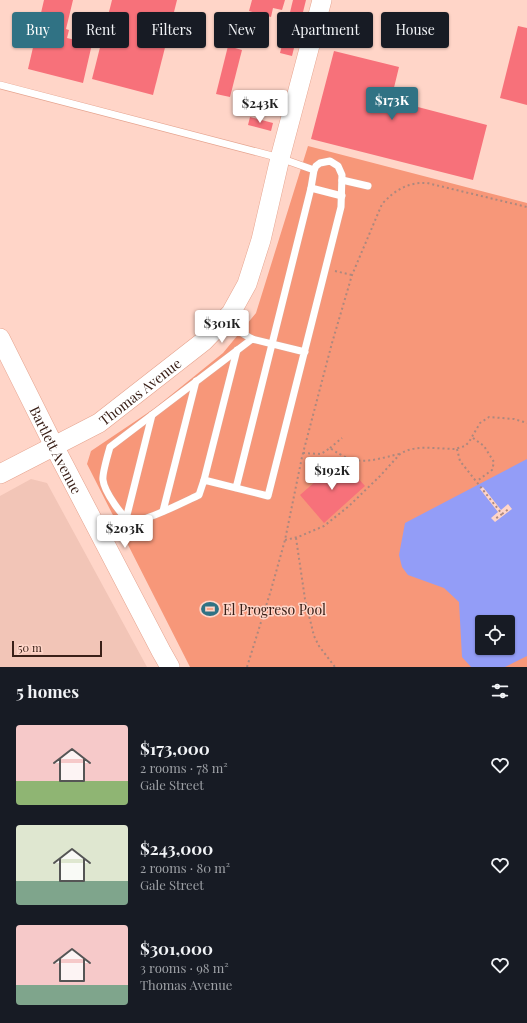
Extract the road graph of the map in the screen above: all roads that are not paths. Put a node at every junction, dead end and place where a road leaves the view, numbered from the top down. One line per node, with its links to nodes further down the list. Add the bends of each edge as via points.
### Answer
1 (322, 0): 3 (street, Thomas Avenue)
2 (0, 85): 3 (lane)
3 (280, 158): 4 (lane); 9 (street, Thomas Avenue, via 247,284 231,313)
4 (314, 170): 5 (lane, via 325,161 334,162 341,170); 7 (lane)
5 (342, 180): 6 (lane); 8 (lane)
6 (368, 186)
7 (311, 188): 8 (lane); 12 (lane)
8 (342, 196): 14 (lane)
9 (222, 322): 11 (lane); 17 (street, Thomas Avenue, via 204,341 99,423)
10 (0, 338): 17 (street, Bartlett Avenue)
11 (252, 339): 12 (lane); 13 (lane)
12 (272, 344): 14 (lane); 20 (lane)
13 (237, 350): 15 (lane); 19 (lane)
14 (305, 352): 20 (lane, via 268,496)
15 (196, 381): 16 (lane); 21 (lane)
16 (152, 415): 22 (lane); 22 (lane, via 110,446 103,480 115,506)
17 (54, 446): 18 (street, Thomas Avenue); 23 (street, Bartlett Avenue)
18 (0, 474)
19 (204, 480): 20 (lane); 21 (lane, via 199,495)
20 (236, 488)
21 (163, 511): 22 (lane, via 144,519)
22 (126, 519)
23 (170, 667)

